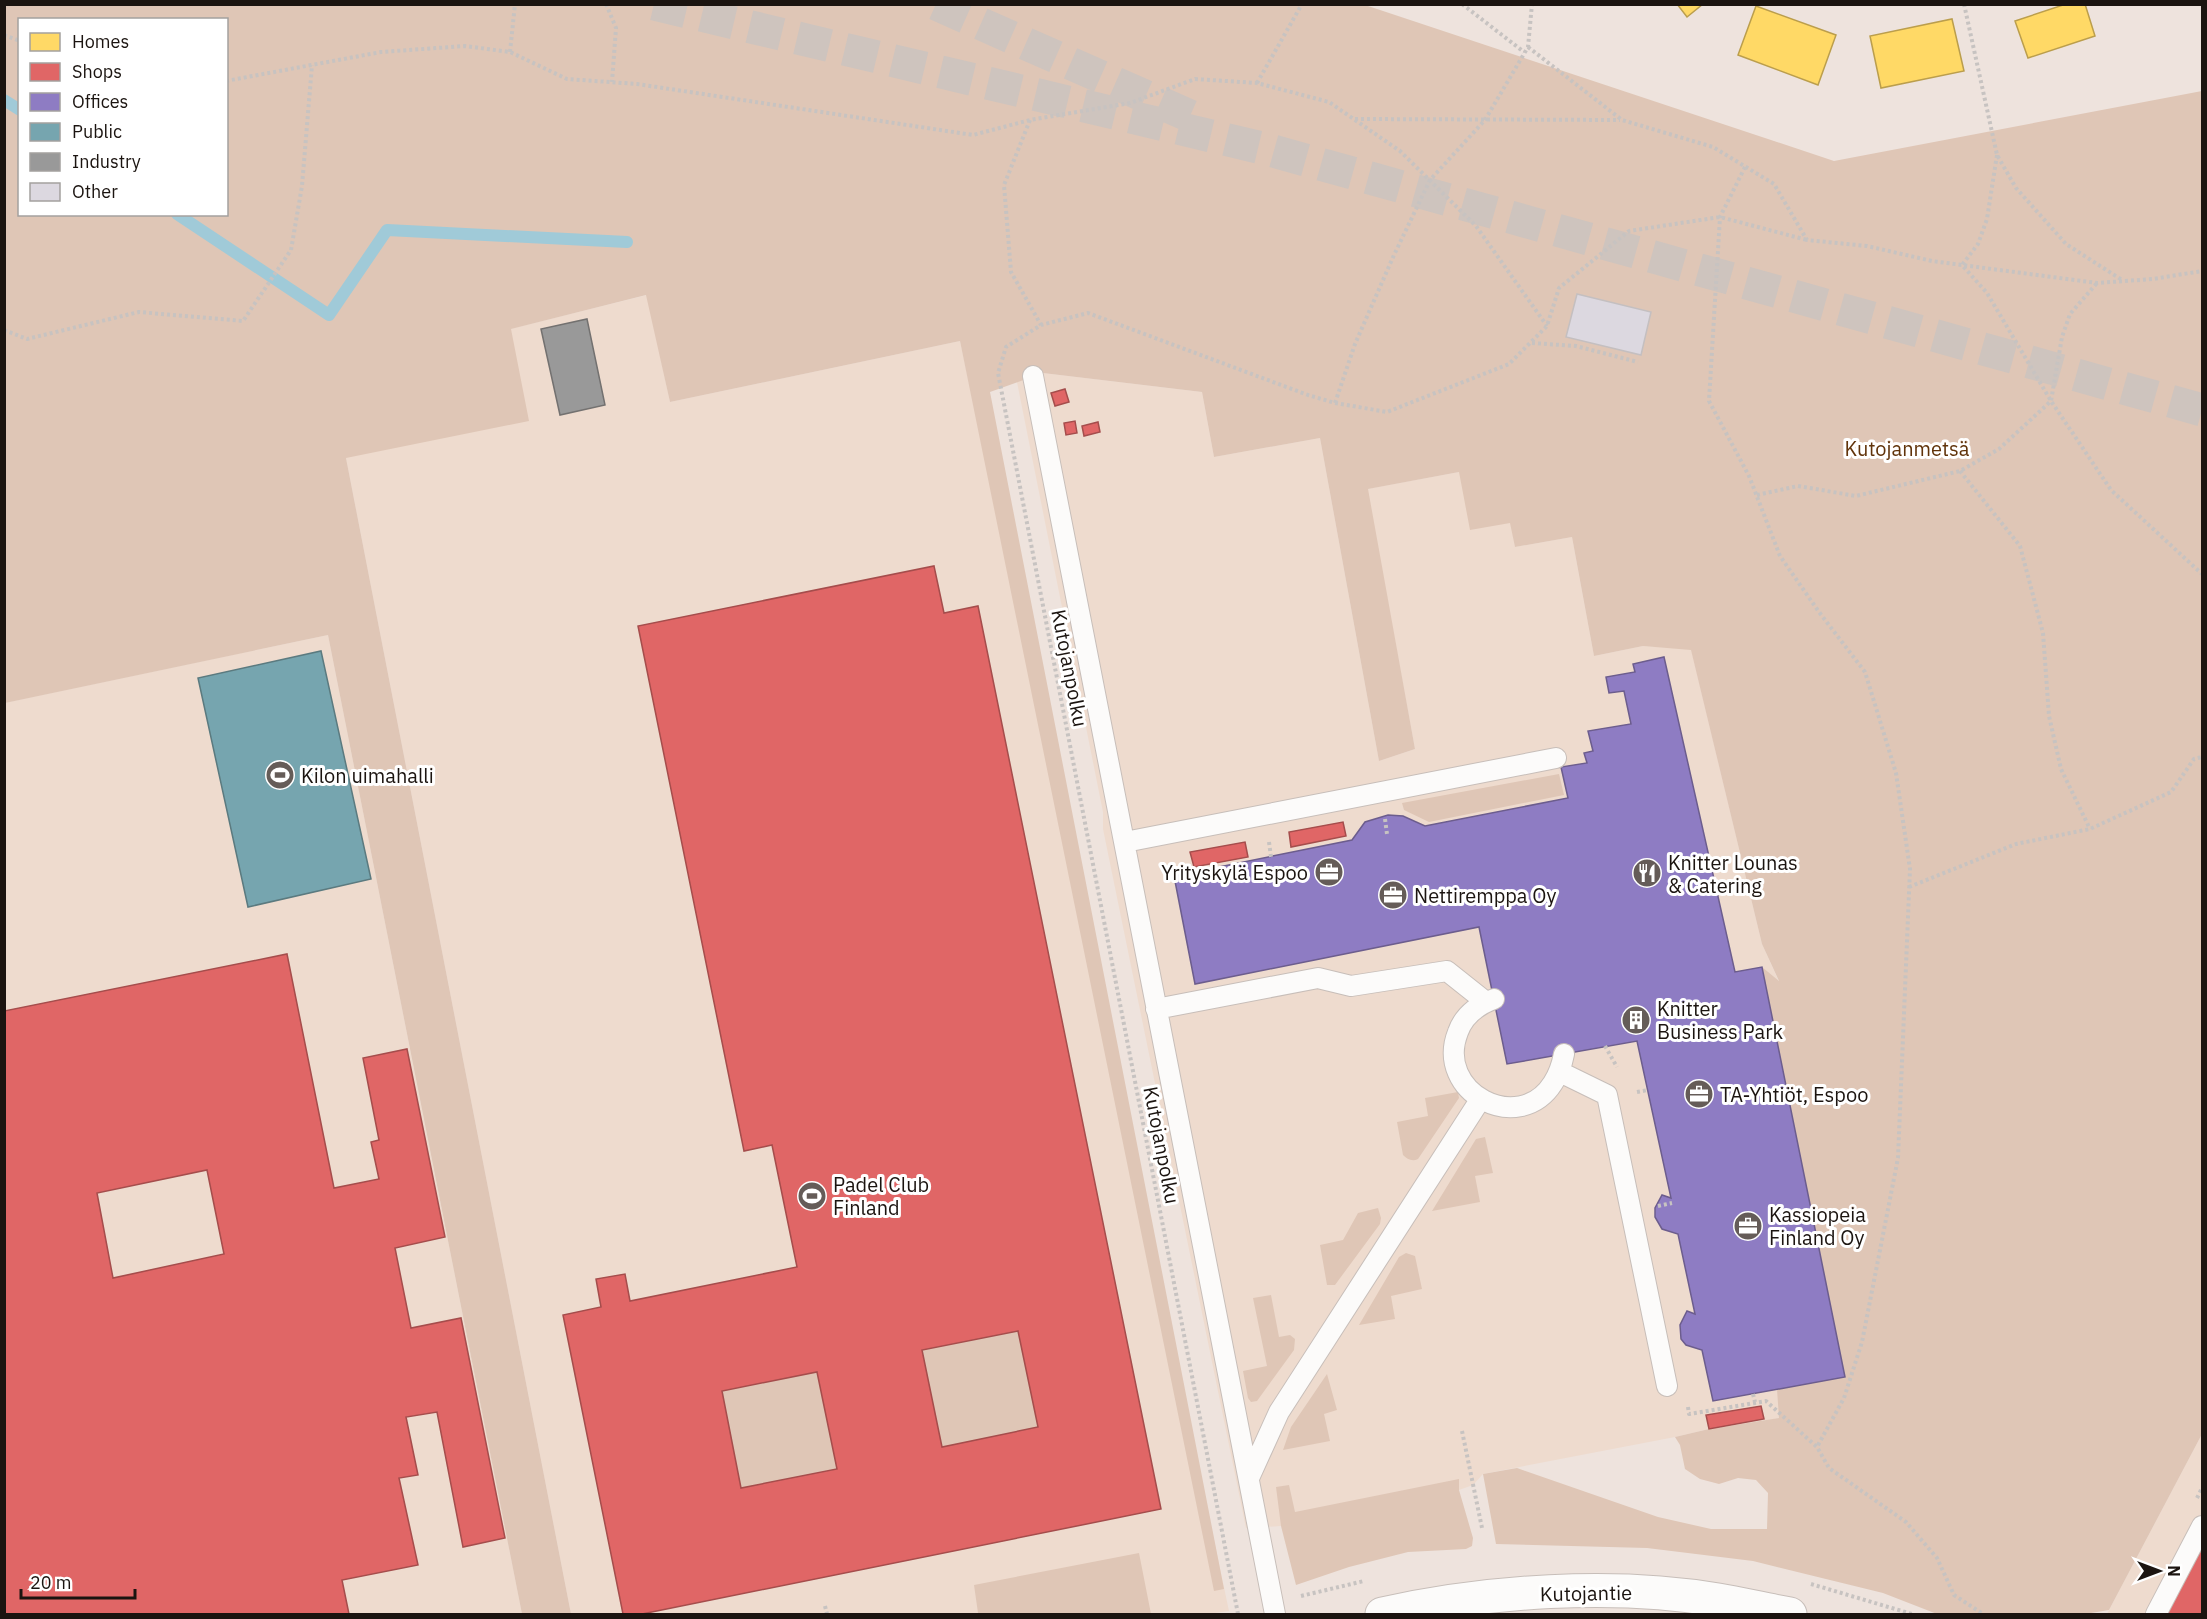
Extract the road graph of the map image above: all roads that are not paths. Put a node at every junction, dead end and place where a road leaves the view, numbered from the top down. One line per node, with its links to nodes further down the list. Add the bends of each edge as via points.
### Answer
1 (1033, 376): 3 (lane)
2 (1556, 758): 3 (lane)
3 (1125, 842): 4 (lane)
4 (1156, 1009): 5 (lane, via 1318,978 1351,986 1447,971 1490,1001 1471,1011 1454,1041 1458,1075); 7 (lane)
5 (1480, 1100): 6 (lane, via 1495,1106 1527,1104 1552,1086 1562,1063 1607,1095); 7 (lane, via 1280,1412)
6 (1666, 1386)
7 (1248, 1478): 9 (lane)
8 (2202, 1526): 12 (lane)
9 (1275, 1614)
10 (1382, 1614): 11 (street, Kutojantie, via 1564,1590 1717,1599)
11 (1790, 1614)
12 (2156, 1614)

